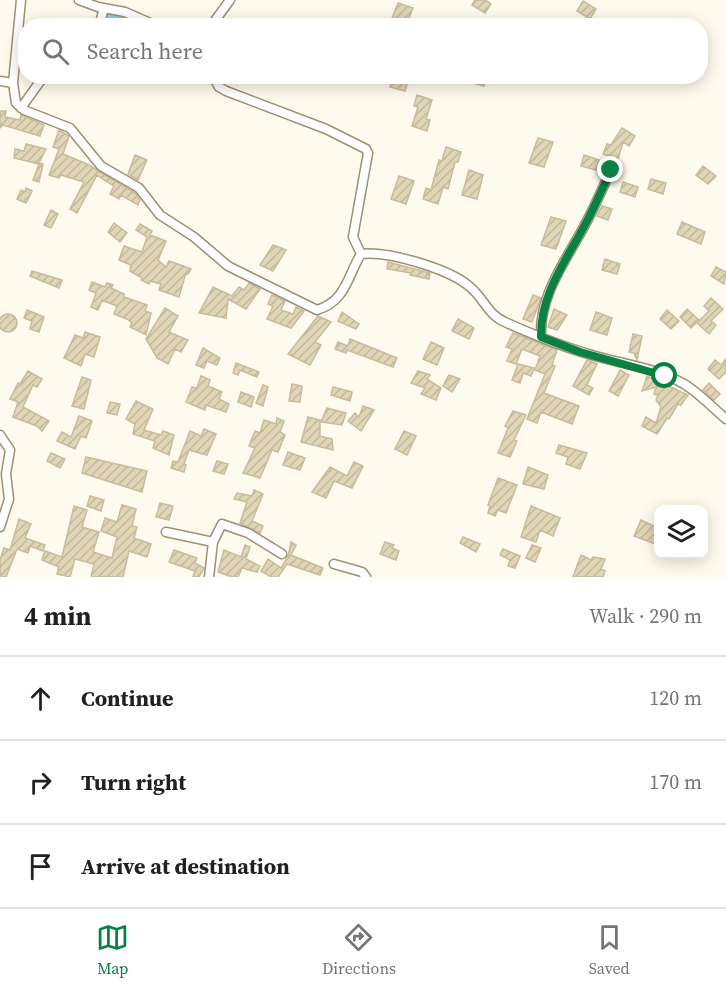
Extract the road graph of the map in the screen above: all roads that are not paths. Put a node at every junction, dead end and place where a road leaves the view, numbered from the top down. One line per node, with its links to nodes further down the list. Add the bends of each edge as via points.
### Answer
1 (21, 0): 5 (street)
2 (79, 0): 4 (street)
3 (230, 0): 8 (street)
4 (104, 8): 6 (street); 7 (street)
5 (19, 18)
6 (101, 18)
7 (139, 18)
8 (217, 18)
9 (18, 31): 11 (street)
10 (0, 81): 11 (street)
11 (13, 83): 14 (street, via 16,103)
12 (38, 84): 14 (street)
13 (217, 84): 16 (street, via 366,149 353,237)
14 (21, 108): 16 (street, via 70,128 101,166 140,188 160,215 228,266 298,303 317,310 331,306)
15 (611, 170): 17 (street, via 588,220 557,272 545,304)
16 (361, 254): 17 (street, via 386,254 457,278 484,302 491,315)
17 (541, 337): 18 (street, via 685,384)
18 (726, 419)
19 (0, 435): 20 (street, via 10,450 6,474 9,499)
20 (0, 527)
21 (166, 532): 22 (street)
22 (213, 542): 23 (street, via 222,524 248,533); 25 (street)
23 (282, 554)
24 (334, 564): 26 (street, via 362,572)
25 (209, 577)
26 (366, 577)

